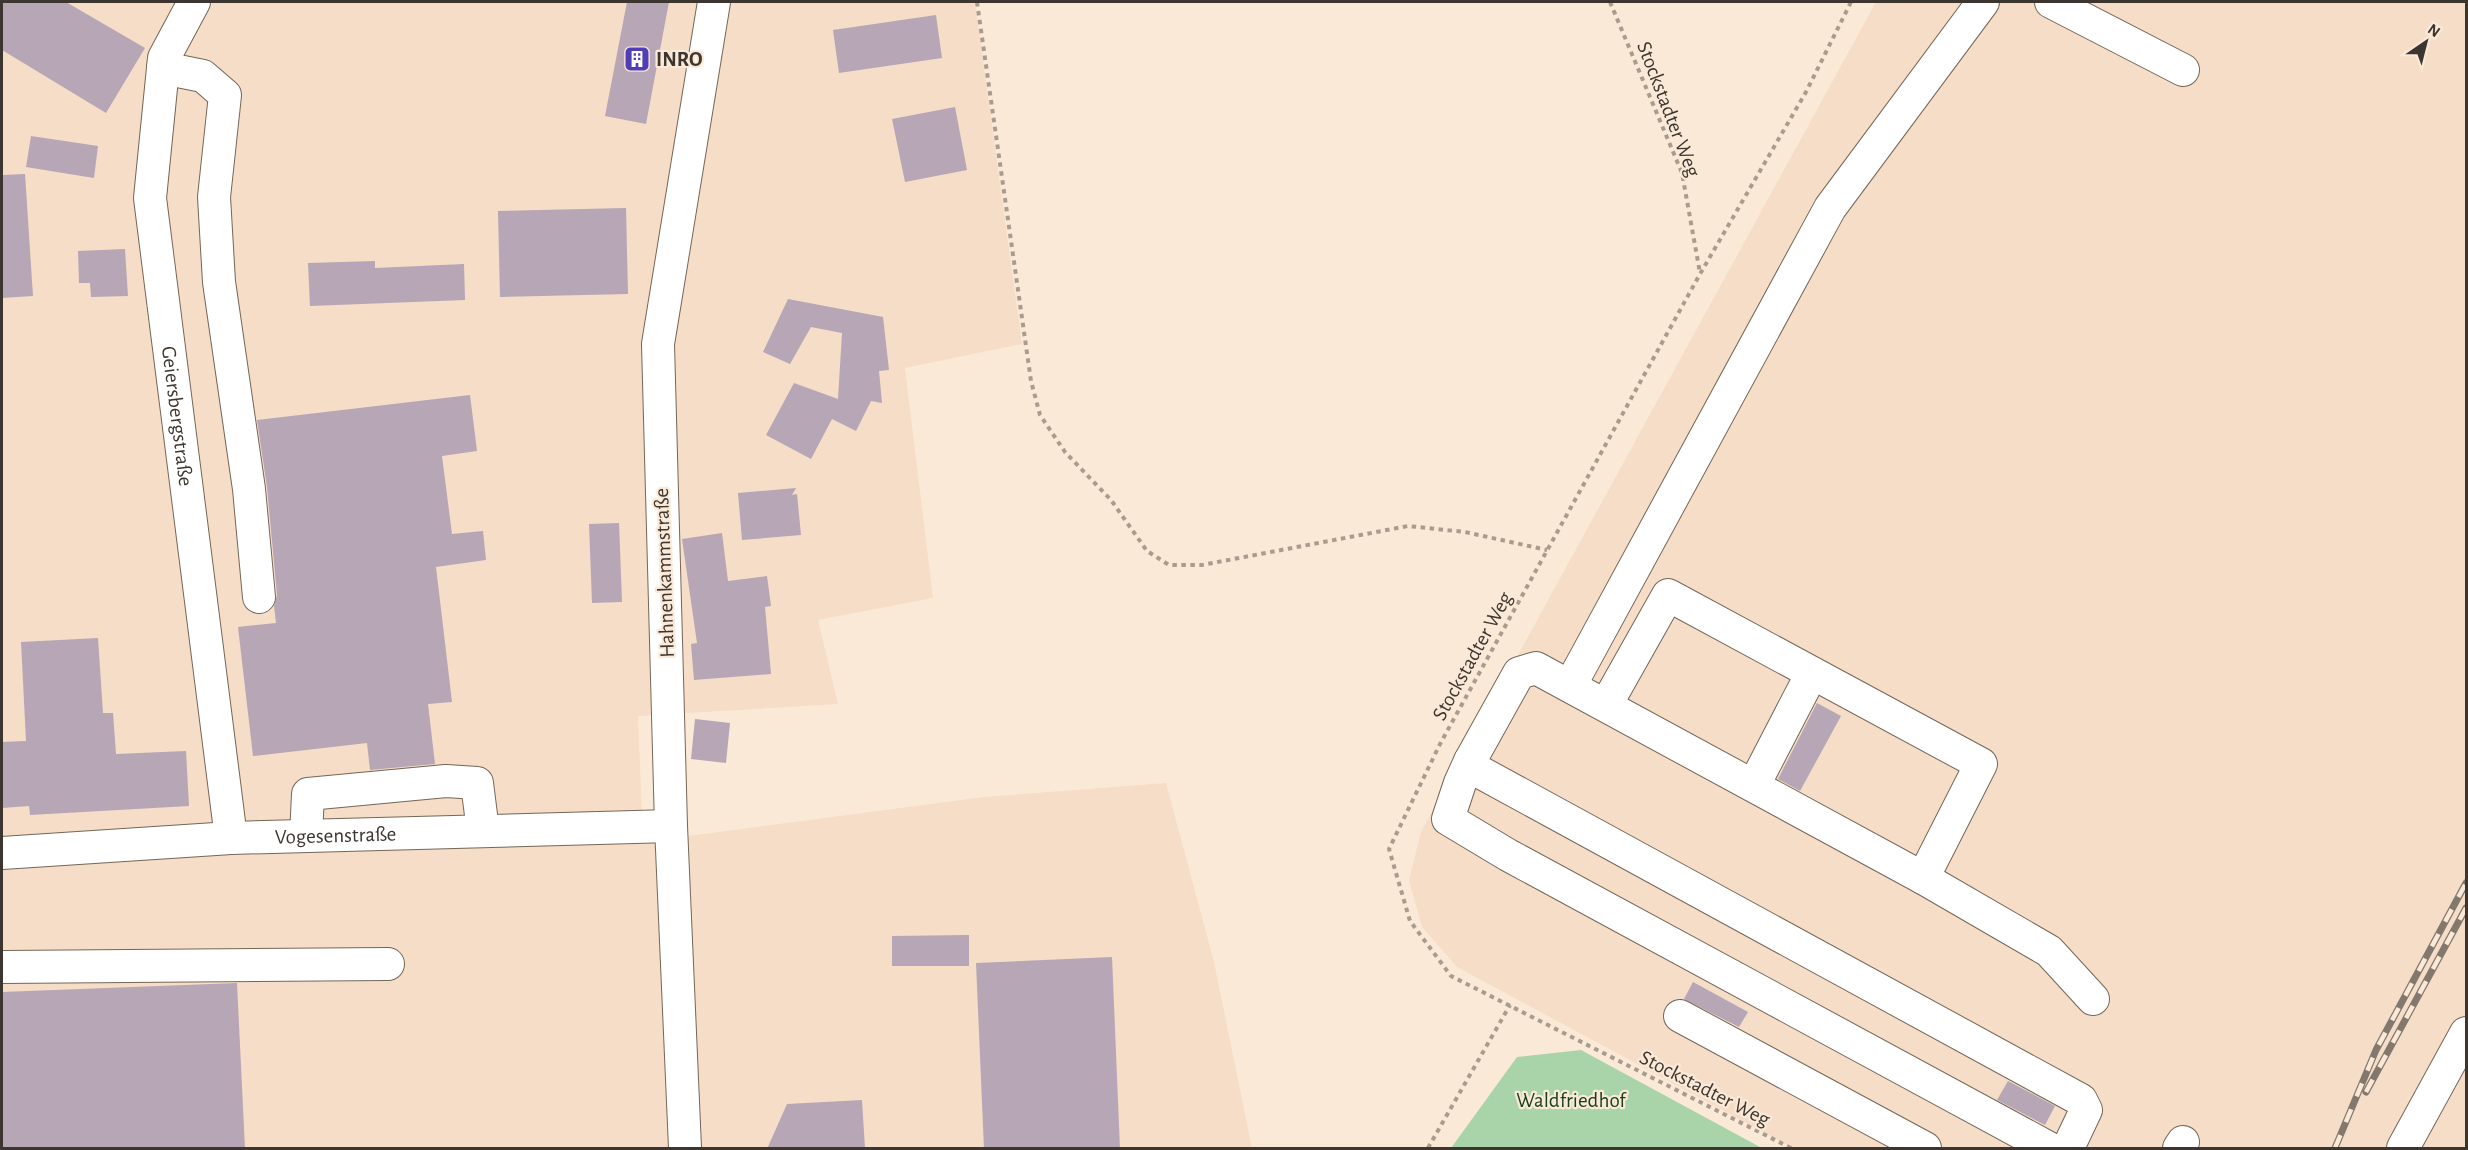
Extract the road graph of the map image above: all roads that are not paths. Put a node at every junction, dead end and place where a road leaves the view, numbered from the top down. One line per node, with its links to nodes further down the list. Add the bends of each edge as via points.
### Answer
1 (194, 2): 5 (street, Geiersbergstraße, via 164,58)
2 (714, 2): 13 (street, Hahnenkammstraße, via 658,344)
3 (1983, 2): 9 (street, via 1830,208)
4 (2051, 2): 6 (street)
5 (163, 68): 7 (street, via 203,76 225,95 214,197 219,282 249,489); 16 (street, Geiersbergstraße, via 150,198)
6 (2183, 70)
7 (259, 597)
8 (1812, 673): 10 (street, via 1668,595); 12 (street); 18 (street, via 1981,764)
9 (1570, 686): 10 (street); 11 (street, via 1536,668 1519,673)
10 (1606, 705): 12 (street)
11 (1470, 762): 26 (street, via 1448,819); 27 (street, via 1478,771 2081,1100 2086,1110)
12 (1754, 785): 18 (street)
13 (671, 826): 14 (street, Vogesenstraße); 24 (street, Hahnenkammstraße)
14 (483, 831): 15 (street, Vogesenstraße); 15 (street, via 477,783 446,781 308,794)
15 (306, 836): 16 (street, Vogesenstraße)
16 (231, 838): 17 (street, Vogesenstraße)
17 (2, 853)
18 (1923, 878): 21 (street, via 2049,951)
19 (388, 964): 20 (street)
20 (2, 967)
21 (2093, 999)
22 (1680, 1016): 25 (street)
23 (2466, 1033): 28 (street)
24 (686, 1149)
25 (1925, 1149)
26 (2049, 1149)
27 (2068, 1149)
28 (2403, 1149)

